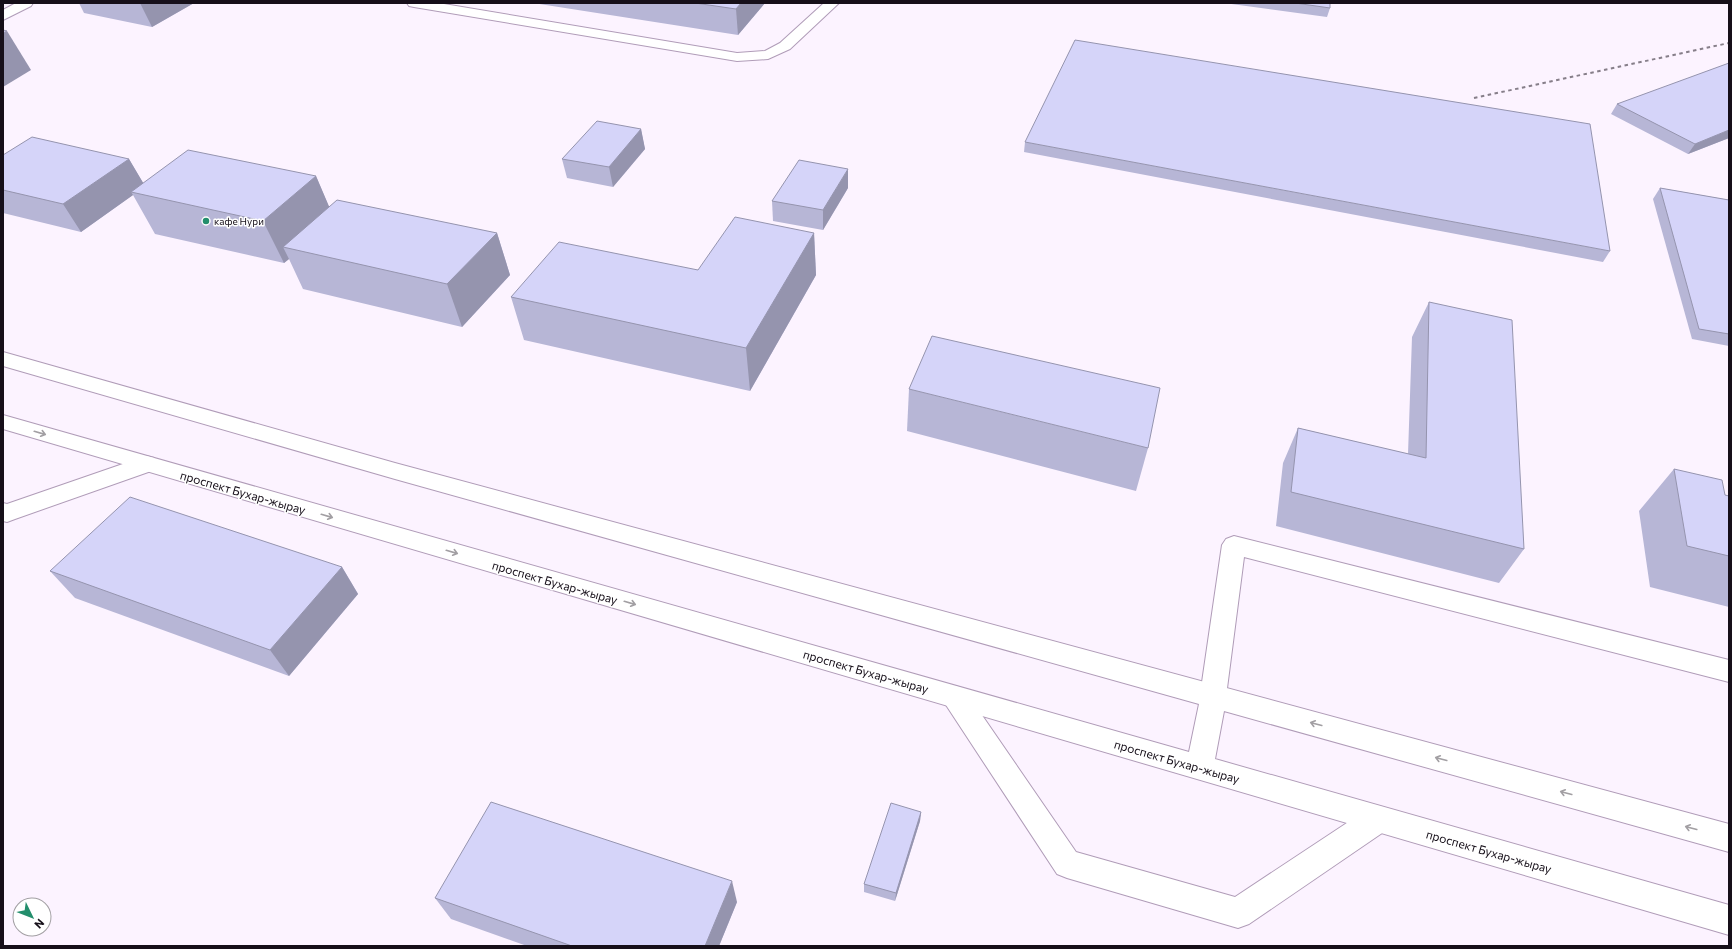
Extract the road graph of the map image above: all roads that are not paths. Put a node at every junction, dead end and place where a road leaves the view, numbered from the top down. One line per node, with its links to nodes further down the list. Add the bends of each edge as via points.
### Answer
1 (26, 3): 4 (main road)
2 (414, 3): 3 (main road, via 737,57 768,55 785,46)
3 (832, 3)
4 (3, 16)
5 (3, 359): 10 (main road, via 395,471)
6 (3, 422): 7 (main road, проспект Бухар-жырау, one-way to 7)
7 (146, 464): 8 (main road, via 7,513); 11 (main road, проспект Бухар-жырау, one-way to 11)
8 (3, 512)
9 (1729, 671): 10 (main road, via 1234,545)
10 (1213, 696): 12 (main road); 14 (main road, one-way to 10)
11 (956, 697): 12 (main road, проспект Бухар-жырау); 13 (main road, via 1067,864 1238,913)
12 (1200, 768): 13 (main road, проспект Бухар-жырау)
13 (1378, 819): 15 (main road, проспект Бухар-жырау)
14 (1729, 838)
15 (1729, 920)

